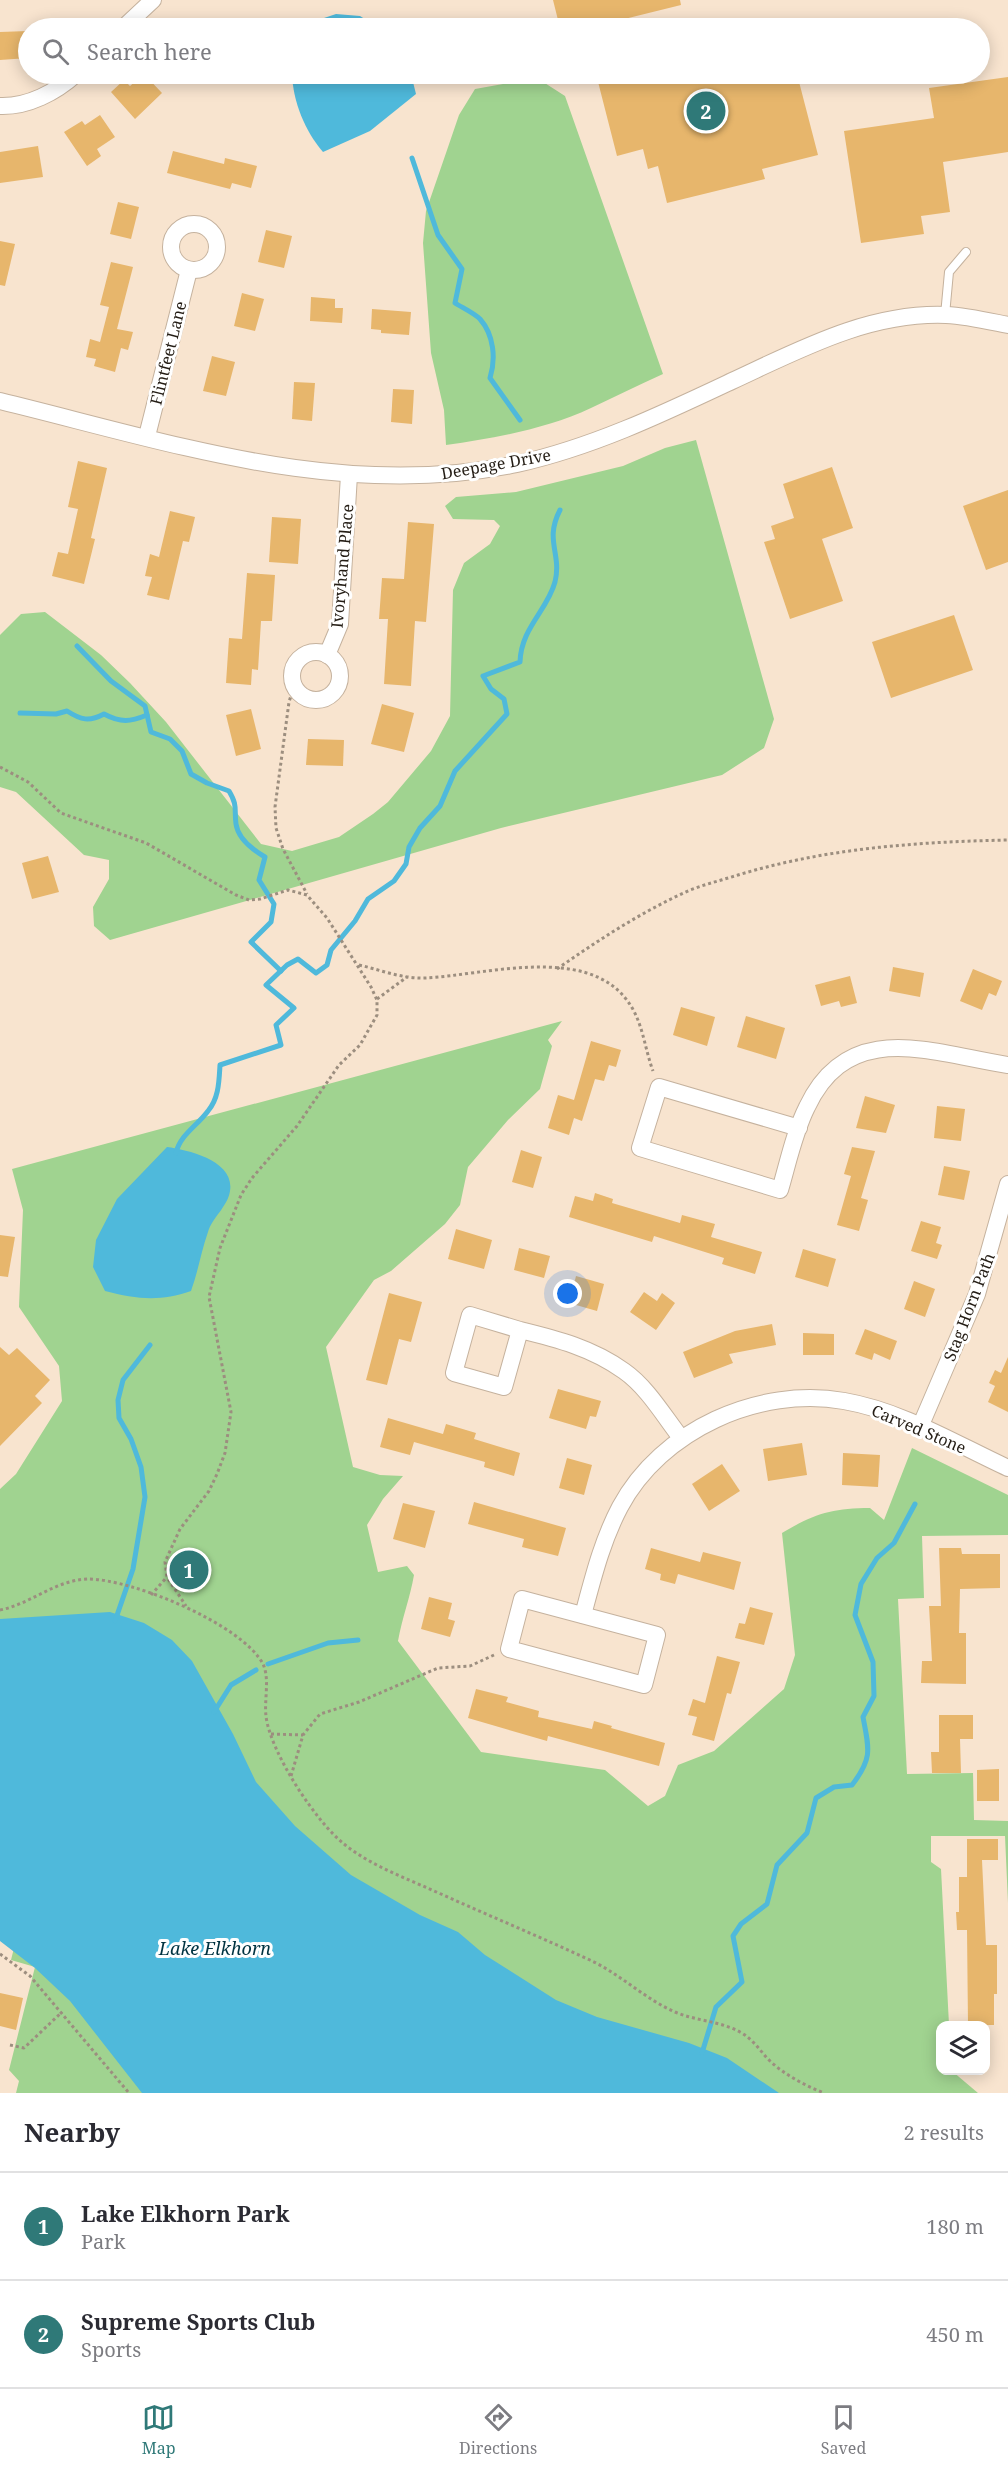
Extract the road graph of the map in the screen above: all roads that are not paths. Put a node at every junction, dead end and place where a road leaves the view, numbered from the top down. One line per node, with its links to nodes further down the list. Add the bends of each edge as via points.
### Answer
1 (153, 0): 2 (street)
2 (134, 18)
3 (61, 84): 4 (street, via 27,102)
4 (0, 106)
5 (966, 252): 7 (lane, via 949,272)
6 (189, 270): 10 (street, Flintfeet Lane)
7 (945, 315): 8 (street, Deepage Drive); 11 (street, Deepage Drive, via 890,320 839,333 614,435 564,452 516,464 418,477)
8 (1008, 325)
9 (0, 401): 10 (street, Deepage Drive)
10 (147, 436): 11 (street, Deepage Drive, via 239,459)
11 (349, 475): 12 (street, Ivoryhand Place, via 340,624)
12 (327, 655): 12 (street, via 310,653 295,664 294,686 306,698 322,699 337,687 339,672)
13 (1008, 1065): 14 (street, via 892,1047 872,1049 842,1062 829,1074 806,1108)
14 (799, 1128): 14 (street, via 780,1190 640,1148 659,1087)
15 (1008, 1184): 17 (street, Stag Horn Path, via 977,1294)
16 (520, 1330): 16 (street, via 504,1387 454,1373 470,1315); 18 (street, via 579,1346 625,1371)
17 (920, 1426): 18 (street, Carved Stone, via 846,1401 795,1397 764,1402); 19 (street, Carved Stone)
18 (681, 1438): 20 (street, Carved Stone, via 637,1482 621,1505 599,1556)
19 (1008, 1468)
20 (583, 1615): 20 (street, via 522,1599 509,1649 644,1685 657,1635)

